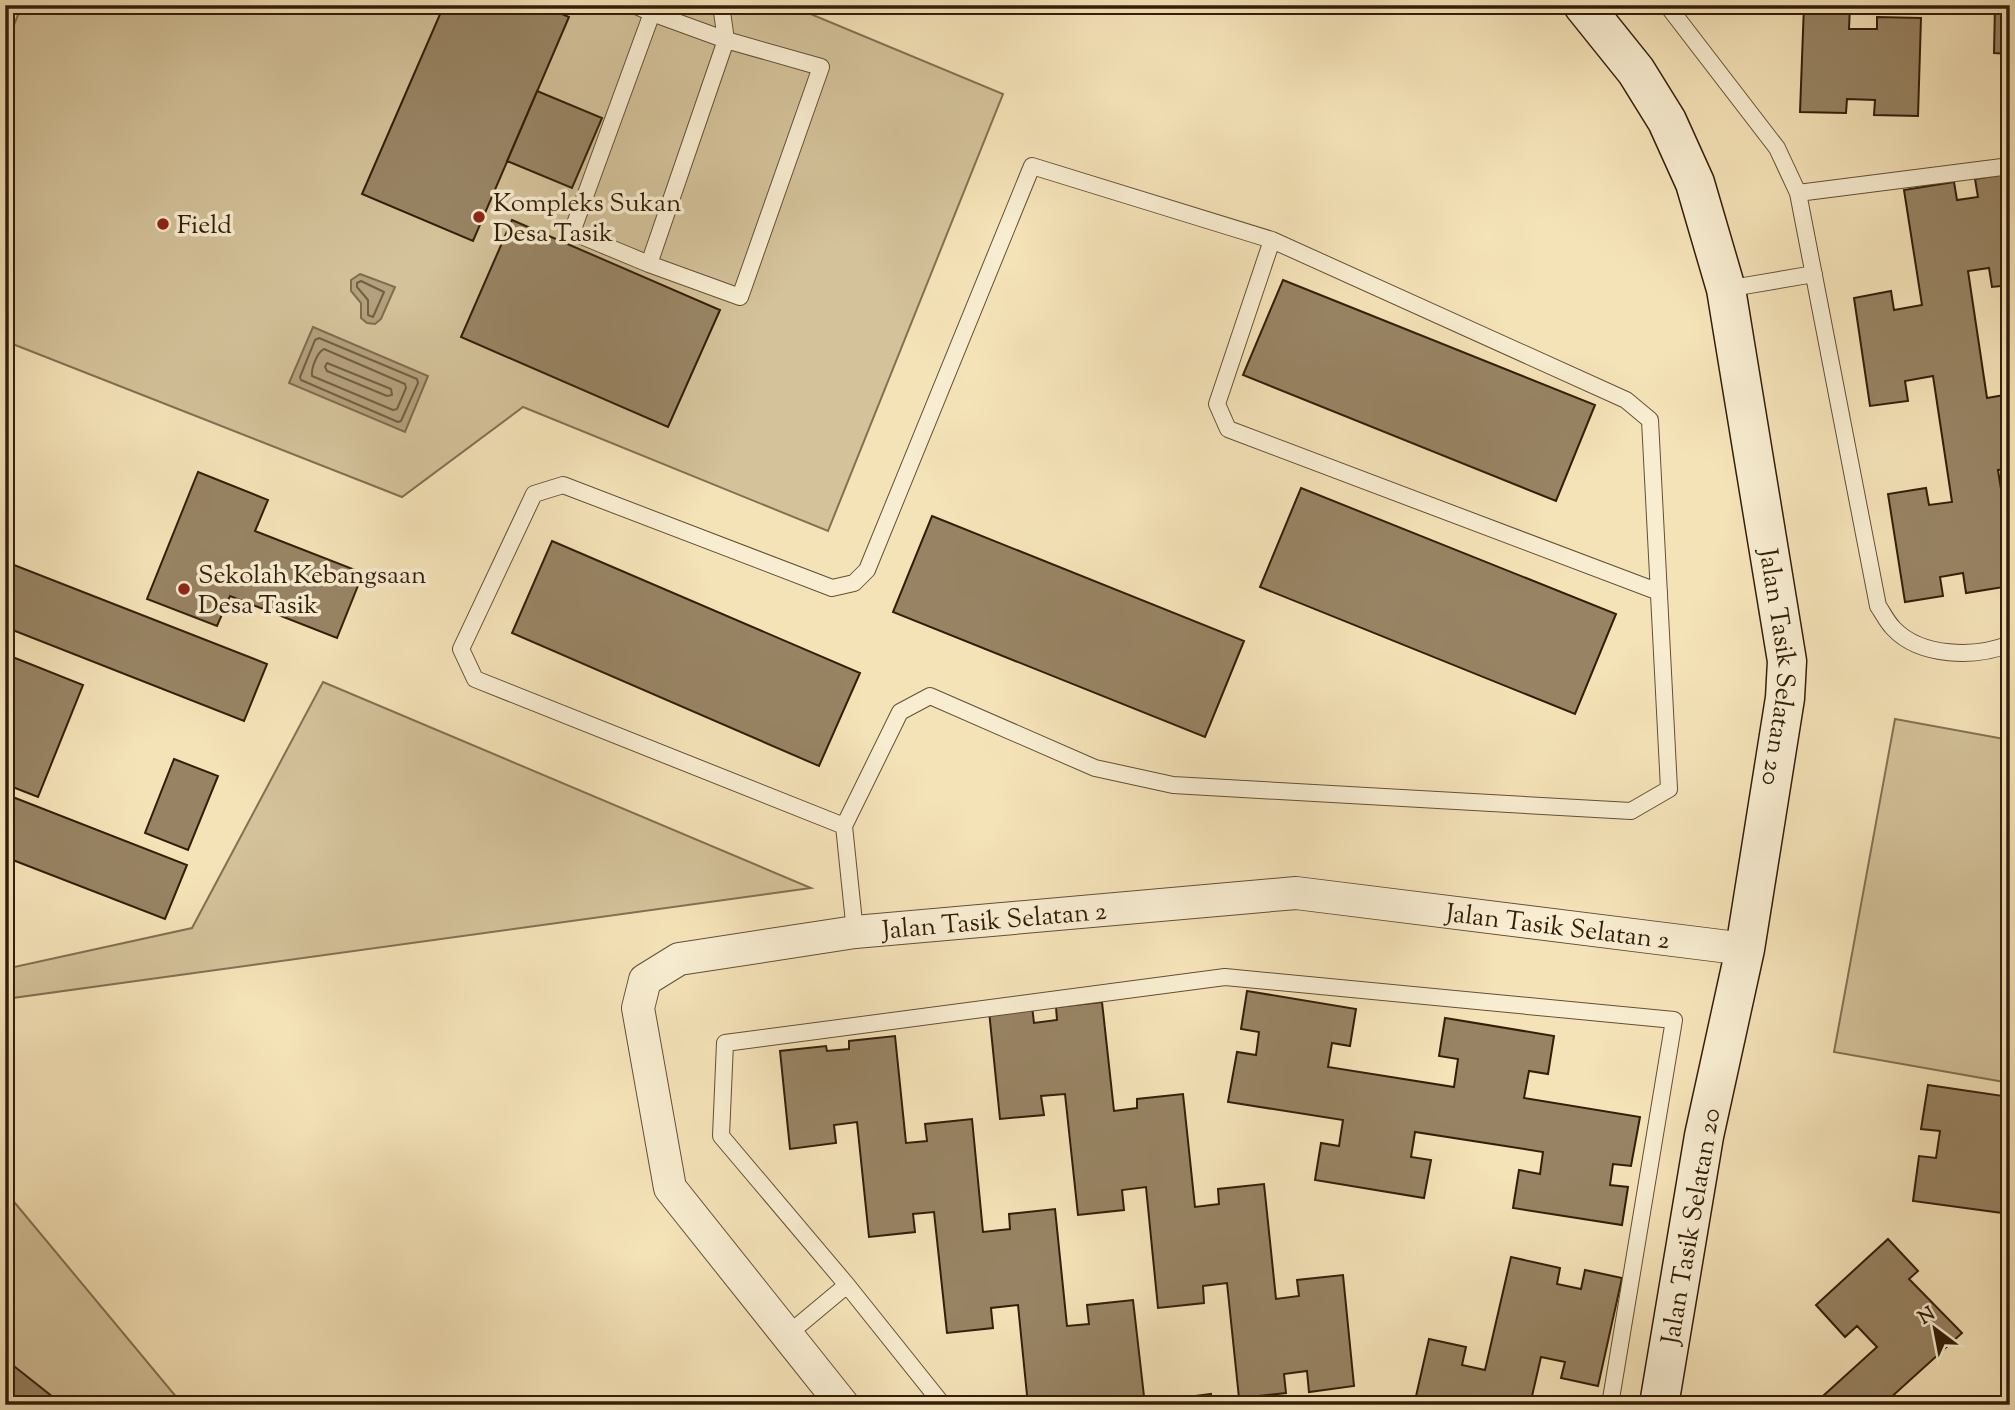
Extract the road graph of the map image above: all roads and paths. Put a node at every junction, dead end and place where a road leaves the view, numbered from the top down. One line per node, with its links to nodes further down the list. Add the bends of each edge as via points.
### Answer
1 (634, 5): 5 (lane)
2 (721, 5): 6 (lane)
3 (1583, 5): 12 (street, Jalan Tasik Selatan 20, via 1636,71 1667,121 1695,183)
4 (1667, 5): 8 (lane, via 1777,148)
5 (652, 13): 6 (lane); 10 (lane, via 572,232)
6 (726, 40): 10 (lane); 10 (lane, via 821,67 740,297)
7 (2010, 166): 8 (lane)
8 (1798, 193): 11 (lane)
9 (1272, 240): 13 (lane, via 1626,400 1650,420); 13 (lane, via 1217,404 1228,429); 15 (lane, via 1032,166 867,570 854,583 832,588 562,485 534,494 461,649 475,679)
10 (649, 264)
11 (1814, 274): 12 (lane); 14 (lane, via 1878,606 1893,628 1914,644 1963,654)
12 (1726, 289): 17 (street, Jalan Tasik Selatan 20, via 1787,661)
13 (1659, 592): 15 (lane, via 1669,789 1631,811 1173,785 1095,768 930,696 900,712)
14 (2010, 644)
15 (844, 826): 16 (lane)
16 (855, 932): 17 (street, Jalan Tasik Selatan 2, via 1296,893); 19 (street, Jalan Tasik Selatan 2, via 679,959 645,980 638,1007 670,1188)
17 (1745, 949): 23 (street, Jalan Tasik Selatan 20, via 1704,1136)
18 (847, 1285): 19 (lane); 21 (lane); 22 (lane, via 721,1136 725,1043 1225,977 1674,1020)
19 (788, 1335): 20 (street, Jalan Tasik Selatan 2)
20 (844, 1405)
21 (943, 1405)
22 (1609, 1405)
23 (1659, 1405)

